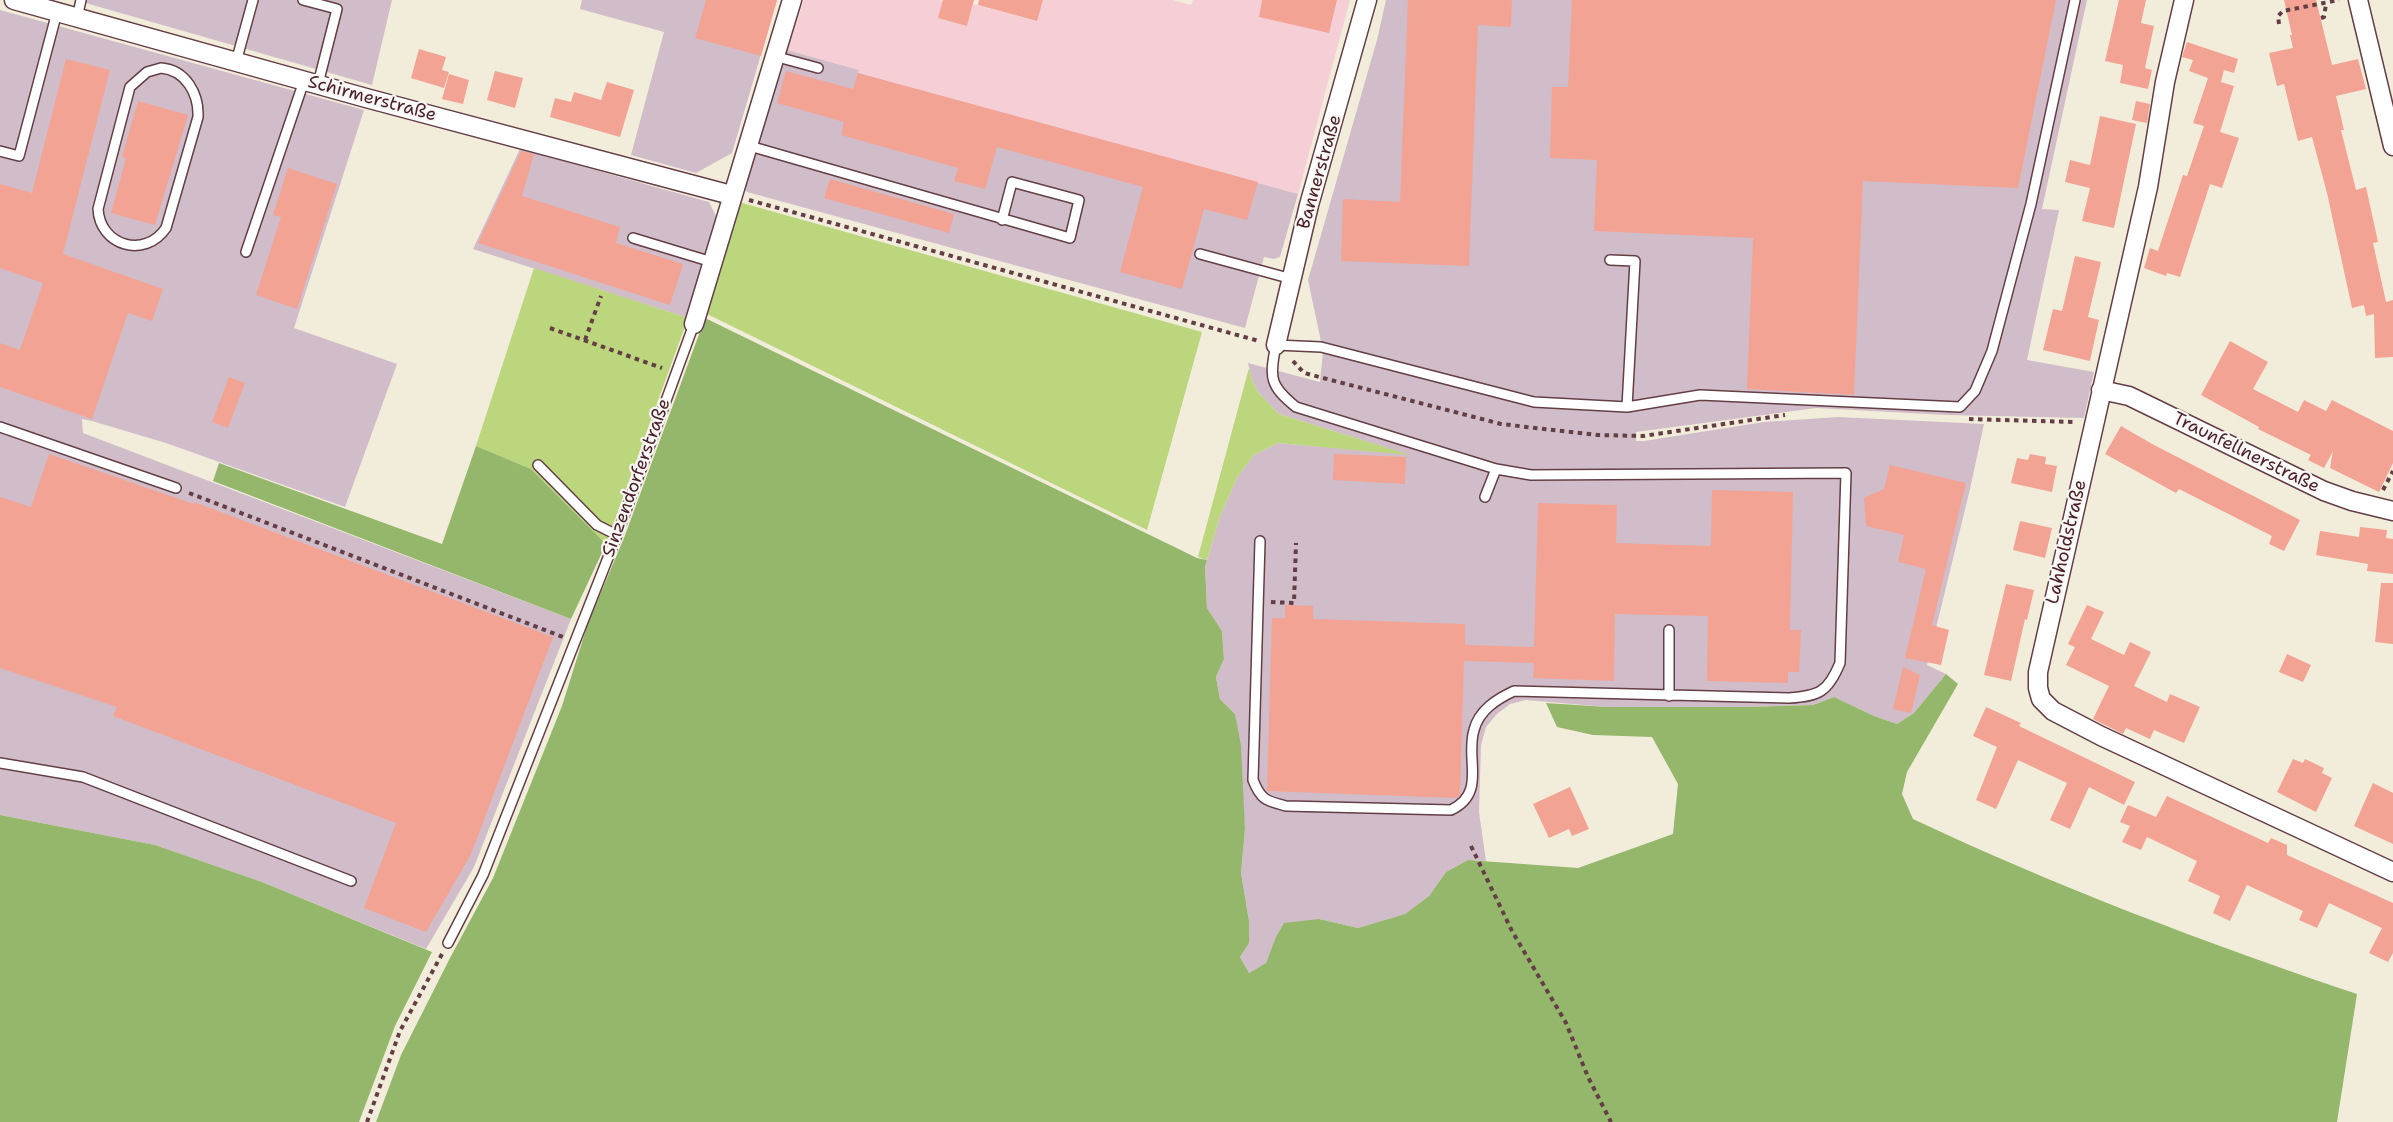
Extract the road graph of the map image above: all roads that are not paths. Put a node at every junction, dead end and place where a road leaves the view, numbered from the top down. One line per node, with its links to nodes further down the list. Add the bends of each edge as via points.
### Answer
1 (14, 0): 10 (street, Schirmerstraße)
2 (253, 0): 13 (lane)
3 (303, 0): 16 (lane, via 337,9)
4 (792, 0): 12 (street, Sinzendorferstraße)
5 (1367, 0): 27 (street, Bannerstraße)
6 (2075, 0): 31 (lane, via 2031,204 1992,351 1975,391 1960,407 1700,394)
7 (2184, 0): 30 (street, Lahholdstraße, via 2165,82 2148,187)
8 (2358, 0): 18 (street)
9 (79, 9): 10 (street, Schirmerstraße); 11 (street, Schirmerstraße)
10 (57, 12): 19 (lane, via 19,156)
11 (177, 45): 13 (street, Schirmerstraße); 14 (lane)
12 (774, 56): 15 (lane); 17 (street, Sinzendorferstraße)
13 (236, 62): 16 (street, Schirmerstraße)
14 (170, 68): 14 (lane, via 147,72 130,87 98,209 105,231 127,245 152,242 166,228 198,117 191,87)
15 (818, 68)
16 (311, 82): 20 (street, Schirmerstraße); 23 (lane)
17 (746, 145): 20 (street, Sinzendorferstraße); 21 (lane)
18 (2393, 146)
19 (0, 151)
20 (731, 195): 26 (street, Sinzendorferstraße)
21 (1002, 220): 21 (lane, via 1012,182 1079,200 1070,238)
22 (633, 238): 26 (lane)
23 (246, 252)
24 (1200, 254): 27 (lane)
25 (1610, 260): 31 (lane, via 1635,261)
26 (712, 262): 28 (street, Sinzendorferstraße)
27 (1292, 279): 29 (street, Bannerstraße)
28 (694, 324): 38 (lane, Sinzendorferstraße)
29 (1276, 345): 31 (lane, via 1321,347 1534,402); 34 (lane, via 1271,369 1273,384 1296,407)
30 (2101, 390): 37 (street, Traunfellnerstraße, via 2129,396 2324,491); 43 (street, Lahholdstraße, via 2038,672 2042,699 2053,711 2101,736)
31 (1627, 407)
32 (0, 427): 35 (lane)
33 (538, 465): 38 (lane, via 597,525)
34 (1496, 469): 36 (lane); 41 (lane, via 1531,475 1846,473 1840,663 1835,676 1812,697)
35 (176, 488)
36 (1485, 497)
37 (2393, 512)
38 (617, 535): 45 (lane, Sinzendorferstraße, via 483,875)
39 (1260, 542): 41 (lane, via 1253,780 1259,795 1270,802 1287,806 1451,810 1463,805 1470,796 1473,730 1481,714 1496,699 1514,691)
40 (1669, 630): 41 (lane)
41 (1669, 696)
42 (0, 764): 44 (lane, via 83,777)
43 (2393, 872)
44 (351, 881)
45 (448, 943)

